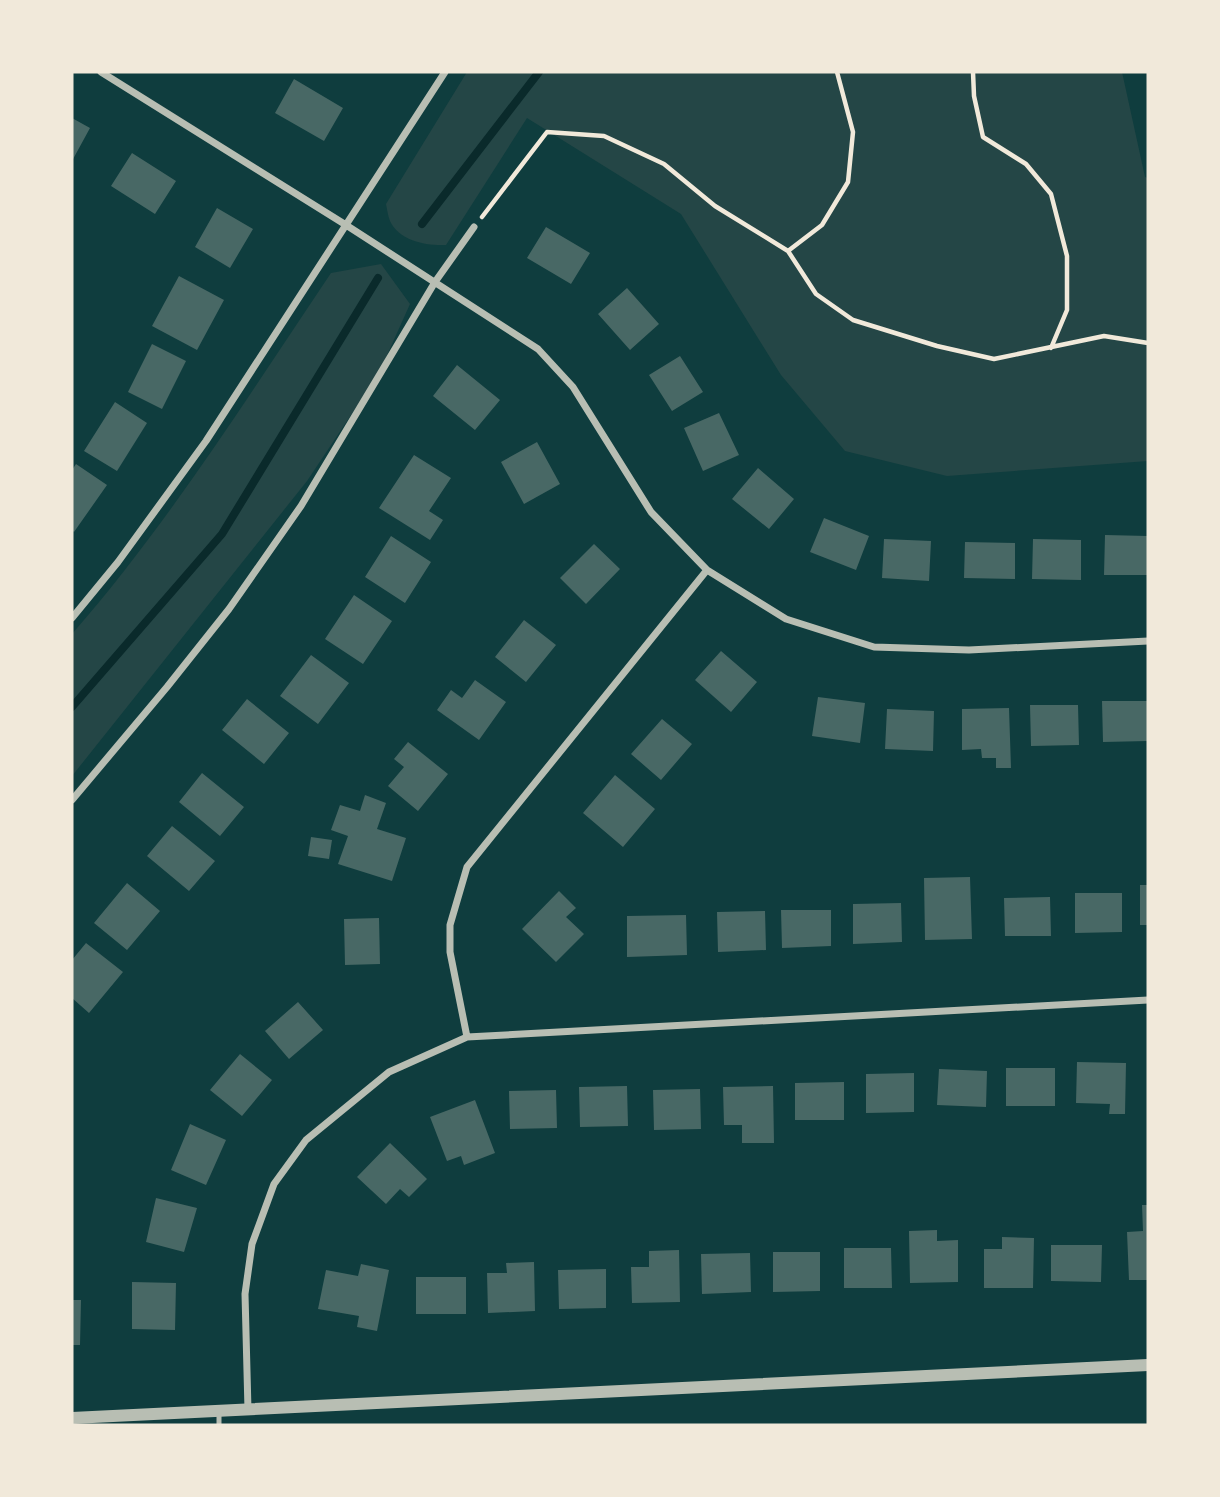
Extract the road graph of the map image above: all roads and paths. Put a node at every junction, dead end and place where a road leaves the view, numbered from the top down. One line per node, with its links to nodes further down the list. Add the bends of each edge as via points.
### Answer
1 (101, 72): 5 (street)
2 (445, 72): 5 (street)
3 (837, 72): 7 (path, via 853,132 848,182 822,225)
4 (973, 72): 10 (path, via 983,137 1026,164 1051,194 1067,256 1067,310)
5 (346, 225): 8 (street); 12 (street, via 206,441)
6 (474, 227): 7 (path, via 547,132 604,136 664,164 715,206); 8 (street)
7 (788, 251): 10 (path, via 816,294 853,320 994,359)
8 (435, 282): 11 (street, via 538,349 573,387 651,512); 14 (street, via 301,506 229,609)
9 (1148, 343): 10 (path, via 1104,336)
10 (1050, 348)
11 (707, 569): 13 (street, via 786,619 874,647 969,650); 16 (street, via 467,867 450,925 450,952)
12 (72, 618)
13 (1148, 641)
14 (72, 800)
15 (1148, 1000): 16 (street)
16 (467, 1037): 18 (street, via 388,1072 306,1140 274,1184 252,1244 245,1294)
17 (1148, 1364): 18 (street)
18 (248, 1410): 19 (street)
19 (219, 1411): 20 (street); 21 (lane)
20 (72, 1418)
21 (219, 1425)

